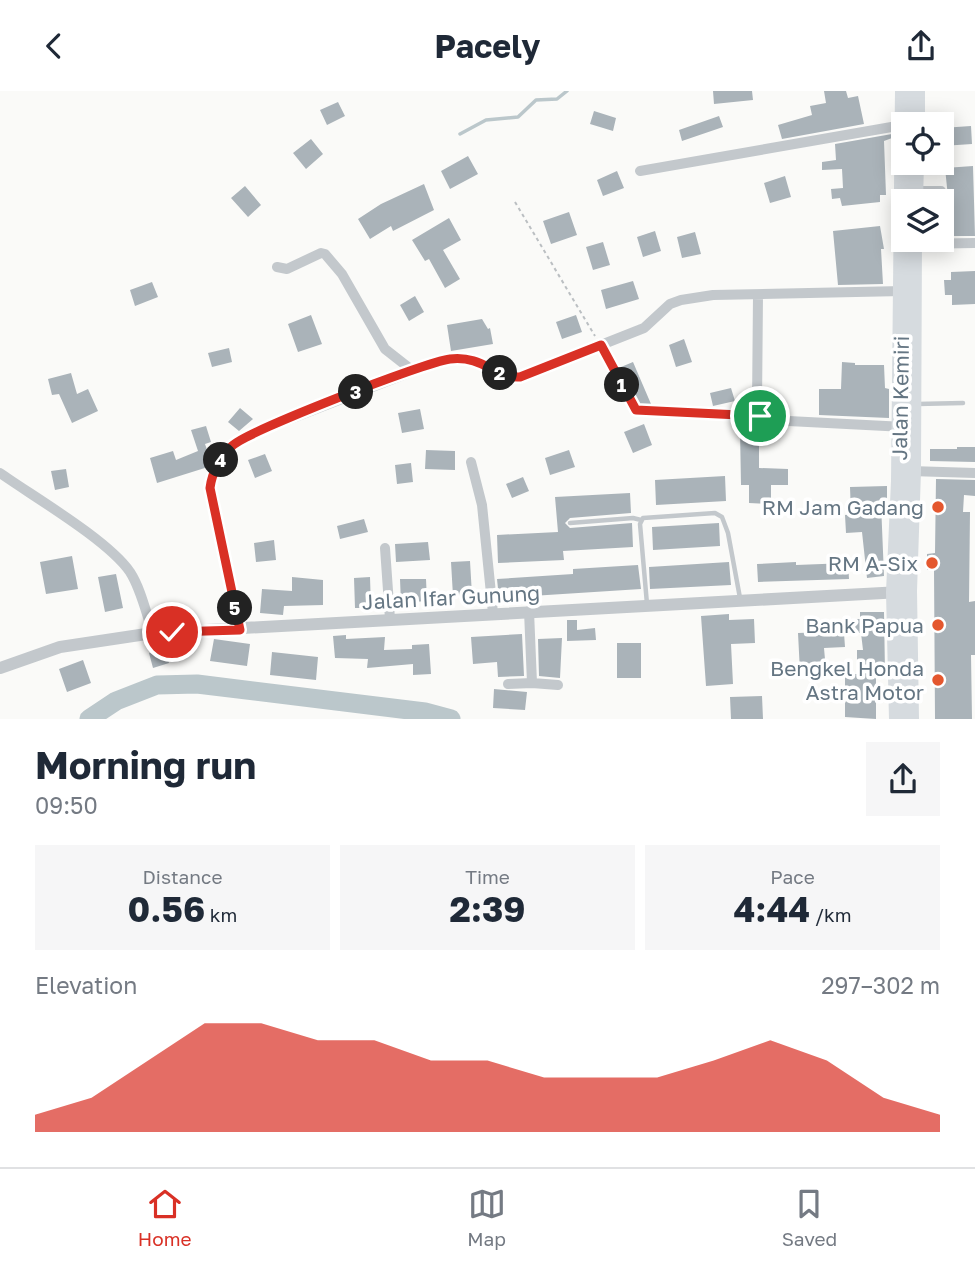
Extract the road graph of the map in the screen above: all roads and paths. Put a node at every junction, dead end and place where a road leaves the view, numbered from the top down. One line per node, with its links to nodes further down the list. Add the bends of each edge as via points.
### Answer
1 (903, 91): 3 (highway, Jalan Kemiri)
2 (917, 91): 4 (highway)
3 (903, 112)
4 (916, 112)
5 (891, 127): 6 (street)
6 (640, 171)
7 (514, 202): 14 (path)
8 (954, 243): 9 (street)
9 (975, 243)
10 (910, 252): 12 (highway, Jalan Kemiri)
11 (277, 267): 15 (street, via 287,269 325,254 342,274 385,349)
12 (908, 291): 13 (street); 17 (highway, Jalan Kemiri); 19 (highway, Jalan Kemiri)
13 (758, 295): 14 (street, via 681,299 644,328); 18 (street)
14 (601, 345): 15 (street, via 520,377 508,377 470,359 439,361); 18 (path, via 636,410)
15 (413, 371): 33 (street, via 244,437 219,463 210,488)
16 (963, 403): 17 (lane)
17 (912, 404): 19 (highway, Jalan Kemiri)
18 (760, 416): 19 (street)
19 (906, 427): 21 (highway, Jalan Kemiri)
20 (471, 461): 31 (street, via 482,505)
21 (906, 471): 23 (street); 27 (highway, Jalan Kemiri)
22 (0, 473): 34 (street, via 122,562 135,582)
23 (975, 473)
24 (641, 520): 25 (lane); 28 (lane, via 715,513 722,517); 29 (lane)
25 (570, 523)
26 (385, 548): 32 (street)
27 (902, 592): 28 (street, Jalan Ifar Gunung); 39 (highway, Jalan Kemiri); 40 (highway, Jalan Kemiri)
28 (740, 599): 29 (street, Jalan Ifar Gunung)
29 (647, 605): 30 (street, Jalan Ifar Gunung)
30 (529, 611): 31 (street, Jalan Ifar Gunung); 36 (street)
31 (493, 613): 32 (street, Jalan Ifar Gunung)
32 (390, 619): 33 (street, Jalan Ifar Gunung)
33 (240, 630): 34 (street, Jalan Ifar Gunung)
34 (153, 633): 35 (street, Jalan Ifar Gunung, via 60,646)
35 (0, 668)
36 (532, 683): 37 (street); 38 (street)
37 (508, 684)
38 (558, 685)
39 (897, 712)
40 (911, 719)

